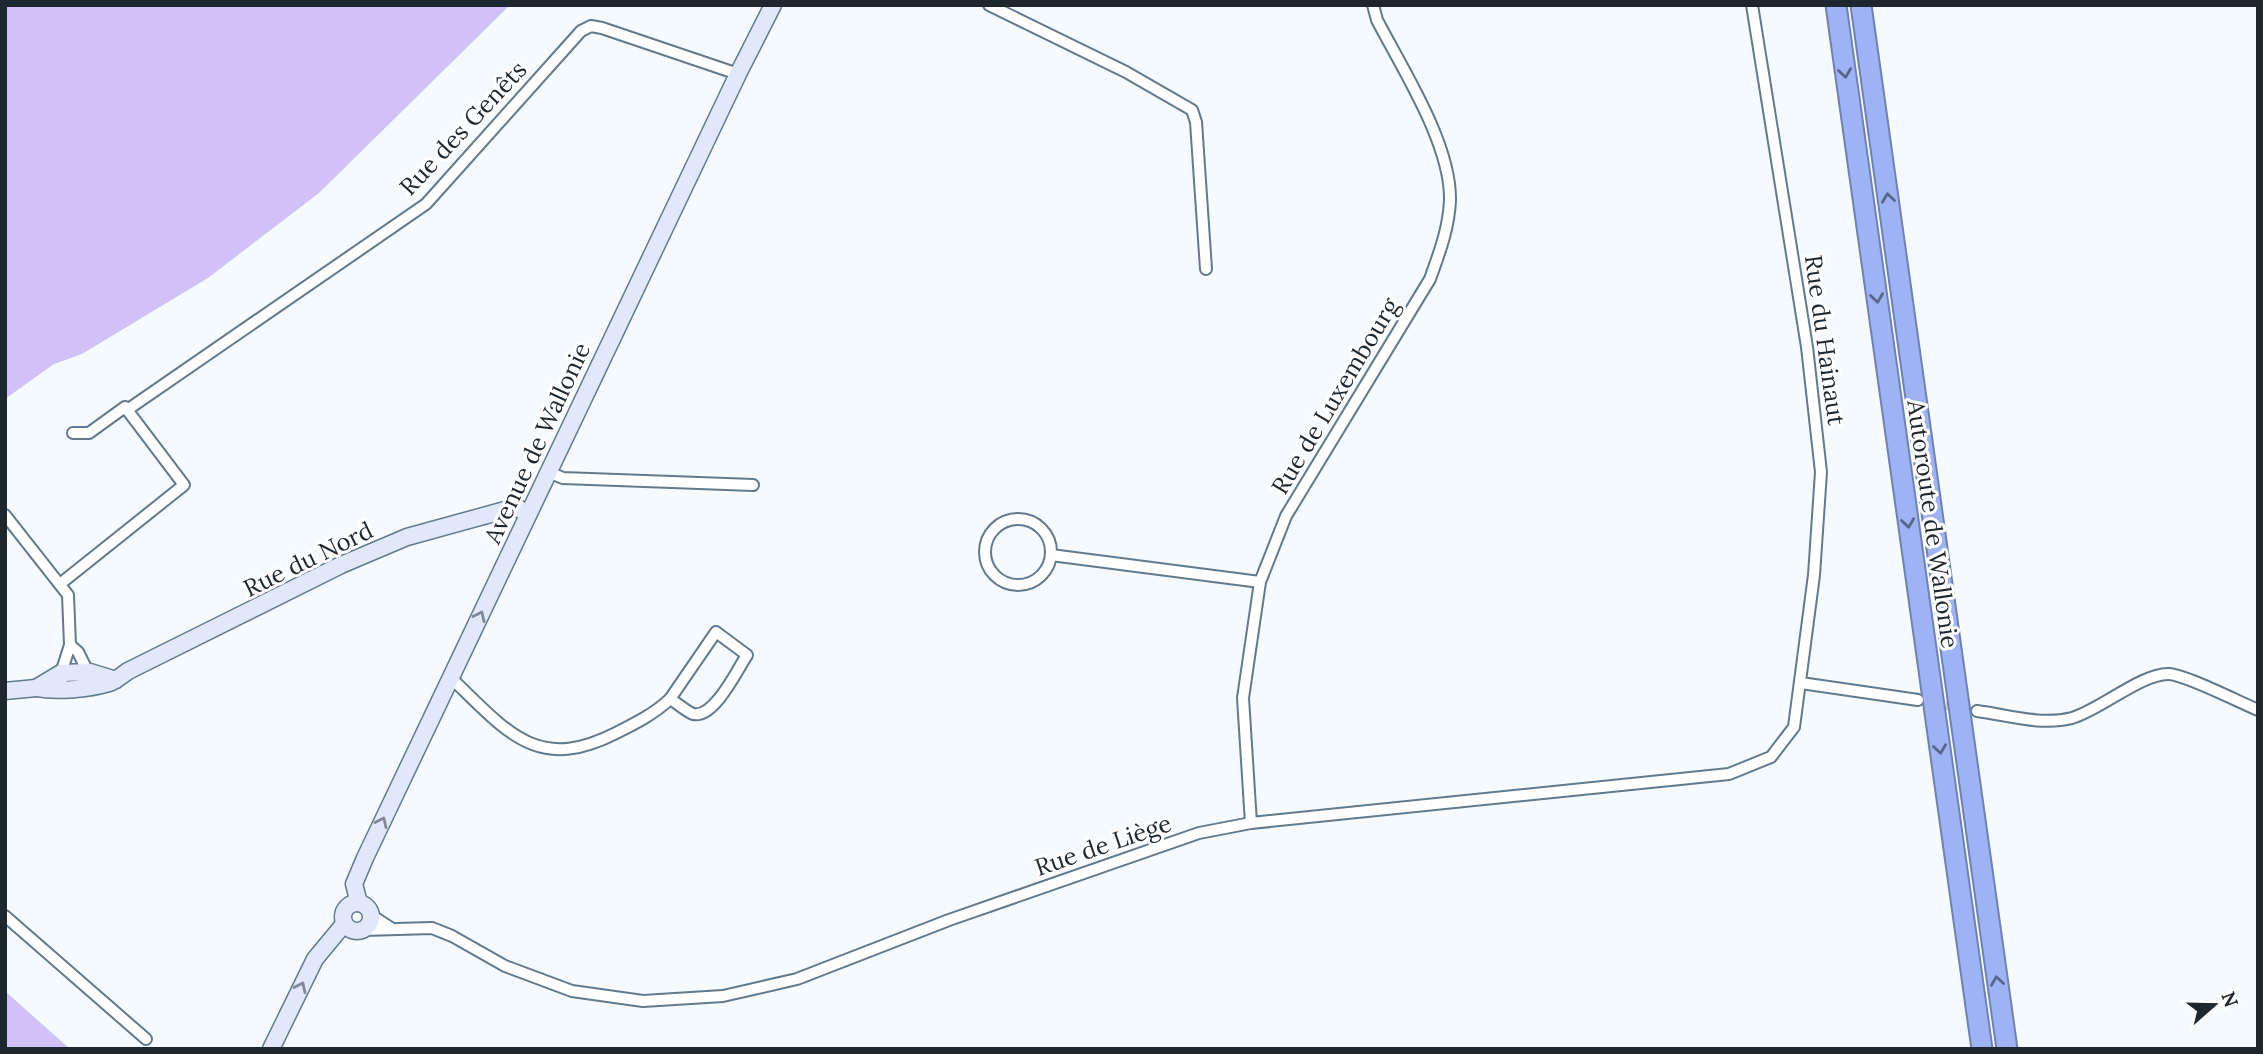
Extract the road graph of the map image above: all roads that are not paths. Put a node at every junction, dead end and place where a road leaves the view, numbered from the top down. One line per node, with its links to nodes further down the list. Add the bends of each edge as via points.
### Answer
1 (773, 5): 7 (street, Avenue de Wallonie)
2 (989, 5): 8 (street, via 1192,110)
3 (1373, 5): 16 (street, Rue de Luxembourg, via 1443,154 1450,199 1446,236 1430,279 1286,516)
4 (1752, 5): 22 (street, Rue du Hainaut, via 1807,347 1821,472)
5 (1836, 5): 38 (highway, Autoroute de Wallonie, one-way to 38)
6 (1861, 5): 39 (highway, Autoroute de Wallonie, one-way to 6)
7 (738, 74): 9 (street, Rue des Genêts, via 602,28 591,26 581,31 426,204); 11 (street, Avenue de Wallonie)
8 (1206, 269)
9 (127, 410): 10 (street, Rue des Genêts, via 125,407 89,433); 17 (street, via 184,485)
10 (73, 433)
11 (548, 472): 12 (street, via 563,478); 13 (street, Avenue de Wallonie)
12 (753, 485)
13 (528, 514): 20 (street, Avenue de Wallonie, one-way to 13); 21 (street, Rue du Nord, via 516,507 407,537 341,565 116,680)
14 (5, 515): 17 (street)
15 (1051, 555): 15 (street, via 1046,534 1024,520 998,525 986,543 988,565 1011,584 1037,578); 16 (street)
16 (1260, 582): 29 (street, Rue de Luxembourg, via 1243,698)
17 (60, 584): 18 (street, via 68,596)
18 (70, 645): 19 (street); 21 (street, via 78,652)
19 (61, 673): 21 (street, Rue du Nord); 21 (street); 23 (street, Rue du Nord)
20 (451, 678): 25 (street, via 503,727 532,745 553,750 597,743 648,716); 30 (street, Avenue de Wallonie, one-way to 20, via 354,884)
21 (81, 682): 23 (street, Rue du Nord)
22 (1801, 682): 26 (street); 29 (street, Rue de Liège, via 1794,727 1771,757 1729,774)
23 (36, 688): 24 (street, Rue du Nord)
24 (5, 691)
25 (670, 698): 25 (street, via 694,714 704,713 714,706 747,655 716,632)
26 (1918, 700)
27 (2258, 710): 28 (street, via 2171,674 2145,680 2095,708 2057,721)
28 (1977, 711)
29 (1251, 823): 34 (street, Rue de Liège, via 1199,833 949,920 797,979 723,996 643,1001 572,991 505,966 432,928)
30 (359, 903): 31 (street); 33 (street, via 346,907)
31 (371, 915): 34 (street); 35 (street)
32 (5, 916): 36 (street)
33 (344, 924): 35 (street, via 351,930); 37 (street, one-way to 33, via 314,959)
34 (391, 928): 35 (street, Rue de Liège)
35 (363, 930)
36 (146, 1039)
37 (271, 1049)
38 (1982, 1049)
39 (2007, 1049)

